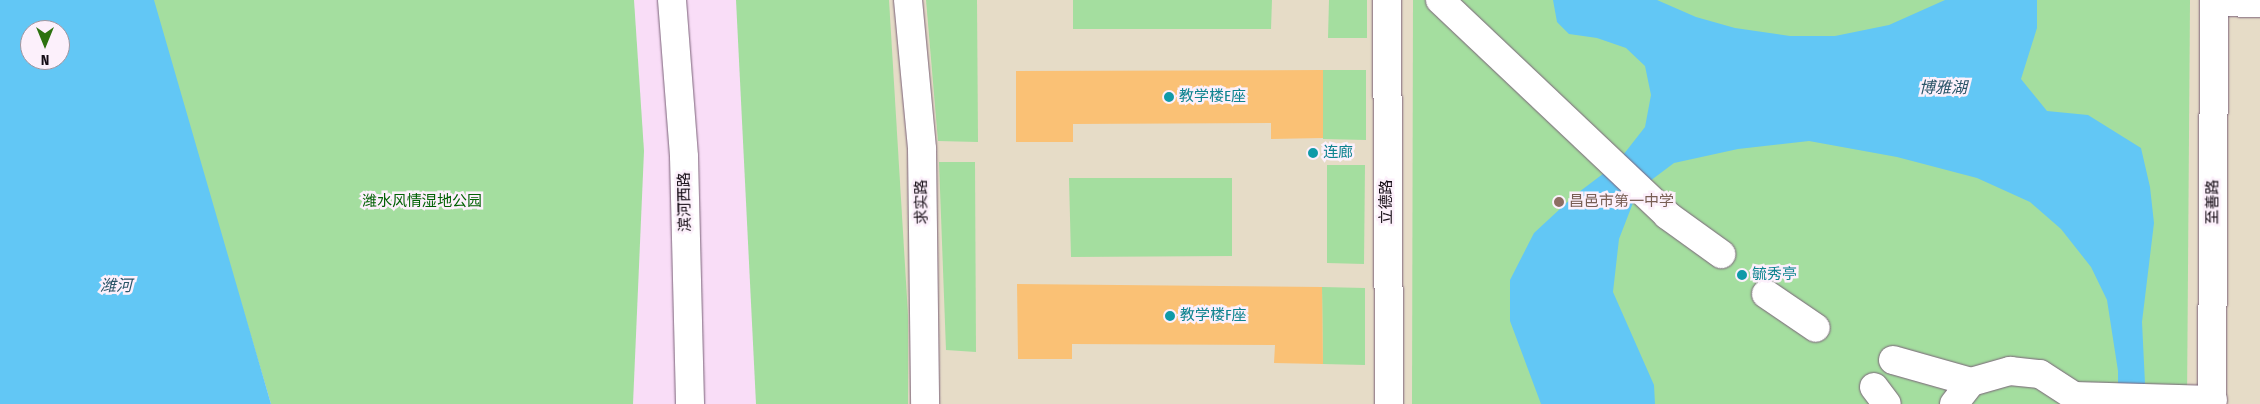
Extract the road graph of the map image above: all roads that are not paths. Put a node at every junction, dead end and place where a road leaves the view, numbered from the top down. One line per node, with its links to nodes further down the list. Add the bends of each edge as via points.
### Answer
1 (672, 0): 13 (street, 滨河西路, via 684,157)
2 (908, 0): 14 (street, 求实路, via 922,149)
3 (1387, 0): 15 (street, 立德路)
4 (1440, 0): 7 (street, via 1667,215)
5 (2214, 1): 6 (street); 12 (street, 至善路)
6 (2260, 3)
7 (1721, 254)
8 (1766, 294): 9 (street)
9 (1816, 328)
10 (1893, 360): 11 (street)
11 (1971, 382): 12 (street, via 2010,372 2040,374 2074,396); 16 (street)
12 (2212, 402)
13 (690, 404)
14 (925, 404)
15 (1389, 404)
16 (1954, 404)

